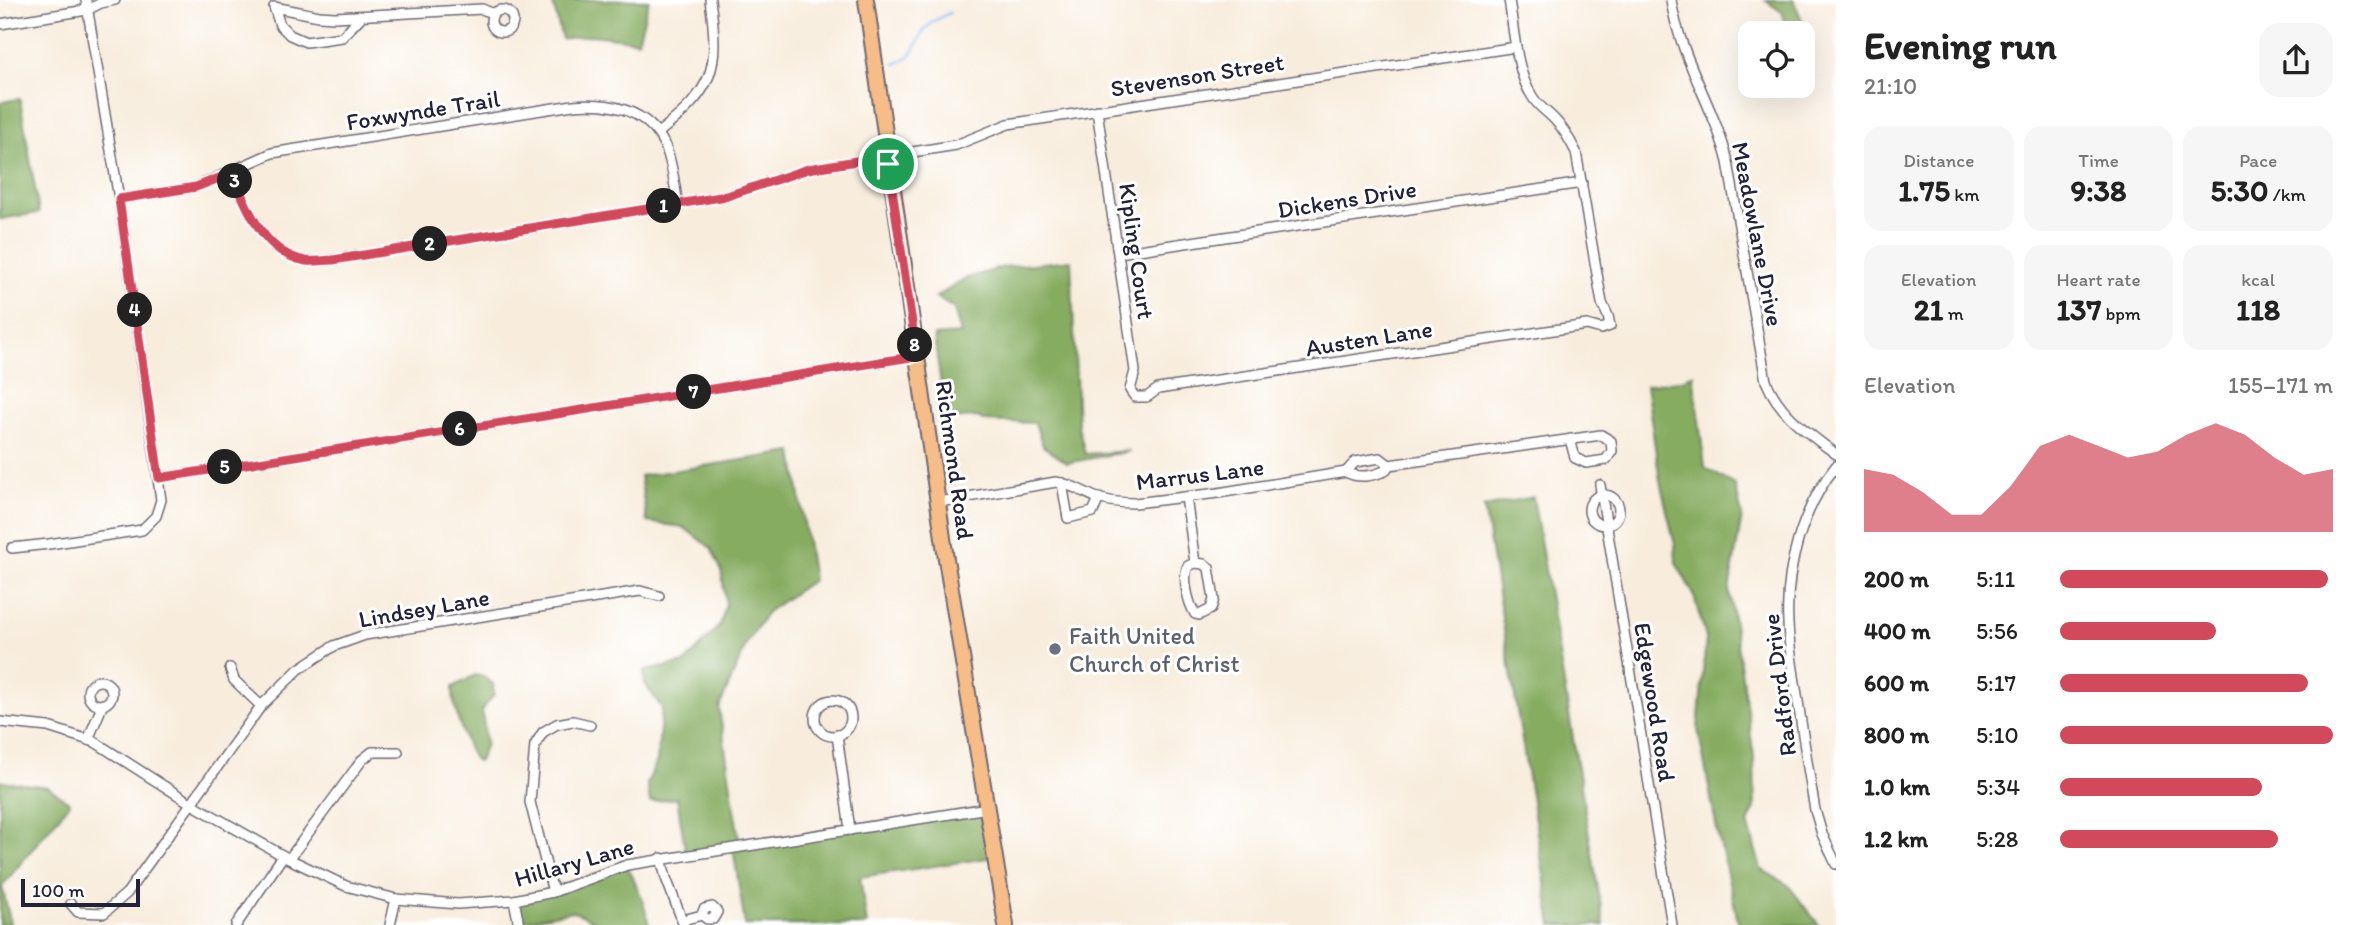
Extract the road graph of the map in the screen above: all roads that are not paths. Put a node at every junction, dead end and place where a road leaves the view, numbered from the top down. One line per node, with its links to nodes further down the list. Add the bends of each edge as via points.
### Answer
1 (116, 0): 7 (street)
2 (710, 0): 13 (street, via 715,44 709,76 690,107)
3 (866, 0): 14 (main road, Richmond Road)
4 (1509, 0): 11 (street)
5 (1671, 0): 23 (street, Meadowlane Drive, via 1684,52 1726,152 1766,381 1787,416)
6 (270, 4): 9 (street, via 319,16); 9 (street, via 280,25 306,42 342,37)
7 (87, 5): 10 (street); 17 (street)
8 (494, 14): 9 (street, via 482,9)
9 (362, 17)
10 (0, 24)
11 (1516, 47): 12 (street, Stevenson Street); 16 (street, via 1530,94 1569,137)
12 (1097, 110): 14 (street, Stevenson Street, via 1008,124 956,145); 19 (street, Kipling Court)
13 (658, 133): 15 (street, Foxwynde Trail, via 630,111 611,104 586,104 272,153); 18 (street, Foxwynde Trail, via 670,160)
14 (887, 156): 18 (street, Stevenson Street, via 808,169 727,196); 20 (main road, Richmond Road)
15 (232, 173): 17 (street, Foxwynde Trail, via 196,187); 18 (street, Stevenson Street, via 258,228 288,255 307,261)
16 (1581, 183): 19 (street, Dickens Drive); 21 (street, Austen Lane, via 1610,326 1587,325 1158,389 1147,397)
17 (119, 199): 27 (street)
18 (678, 204)
19 (1119, 253): 21 (street, Kipling Court, via 1135,371 1130,390)
20 (917, 356): 27 (street); 32 (main road, Richmond Road)
21 (1135, 397)
22 (1570, 439): 22 (street, via 1605,436 1611,441 1610,457 1601,462 1579,461); 24 (street)
23 (1836, 454)
24 (1389, 466): 26 (street, Marrus Lane, via 1365,476); 26 (street, Marrus Lane, via 1380,458 1355,462)
25 (1836, 466): 50 (street, Radford Drive, via 1799,537 1787,613 1815,810)
26 (1346, 472): 30 (street, Marrus Lane)
27 (159, 478): 34 (street, via 161,500 156,516 142,530)
28 (1062, 483): 31 (street, Marrus Lane); 31 (street, via 1068,518 1093,512); 32 (street, Marrus Lane)
29 (1600, 490): 33 (street, Edgewood Road); 33 (street, via 1589,512 1595,523); 33 (street, via 1619,507 1617,519)
30 (1186, 497): 31 (street, Marrus Lane, via 1124,503); 35 (street)
31 (1099, 498)
32 (939, 502): 46 (main road, Richmond Road)
33 (1606, 525): 61 (street, Edgewood Road)
34 (12, 548)
35 (1195, 563): 35 (street, via 1185,574 1190,606 1199,615 1211,609 1214,599 1209,568)
36 (659, 596): 39 (street, Lindsey Lane, via 640,591 365,635 334,646 299,669)
37 (230, 668): 39 (street, via 234,680)
38 (103, 705): 43 (street)
39 (261, 706): 45 (street, Lindsey Lane)
40 (0, 722): 43 (street, Hillary Lane, via 48,727)
41 (590, 725): 51 (street, via 557,723 543,732 535,745 530,802)
42 (837, 735): 42 (street, via 824,733 816,723 818,709 828,701 841,702 850,714 848,728); 47 (street)
43 (88, 740): 45 (street, Hillary Lane)
44 (398, 752): 48 (street, via 372,751 362,760)
45 (192, 804): 48 (street, Hillary Lane); 54 (street, Lindsey Lane, via 127,893 104,913 78,912)
46 (988, 808): 47 (street, Hillary Lane); 60 (main road, Richmond Road)
47 (850, 830): 49 (street, Hillary Lane)
48 (286, 858): 52 (street, Hillary Lane, via 345,886); 57 (street)
49 (661, 858): 51 (street, Hillary Lane, via 627,865); 56 (street)
50 (1836, 864)
51 (553, 892): 53 (street, Hillary Lane)
52 (396, 899): 53 (street, Hillary Lane, via 458,904); 58 (street)
53 (514, 900): 59 (street)
54 (71, 904)
55 (702, 915): 56 (street)
56 (684, 922)
57 (236, 925)
58 (390, 925)
59 (519, 925)
60 (1006, 925)
61 (1672, 925)

